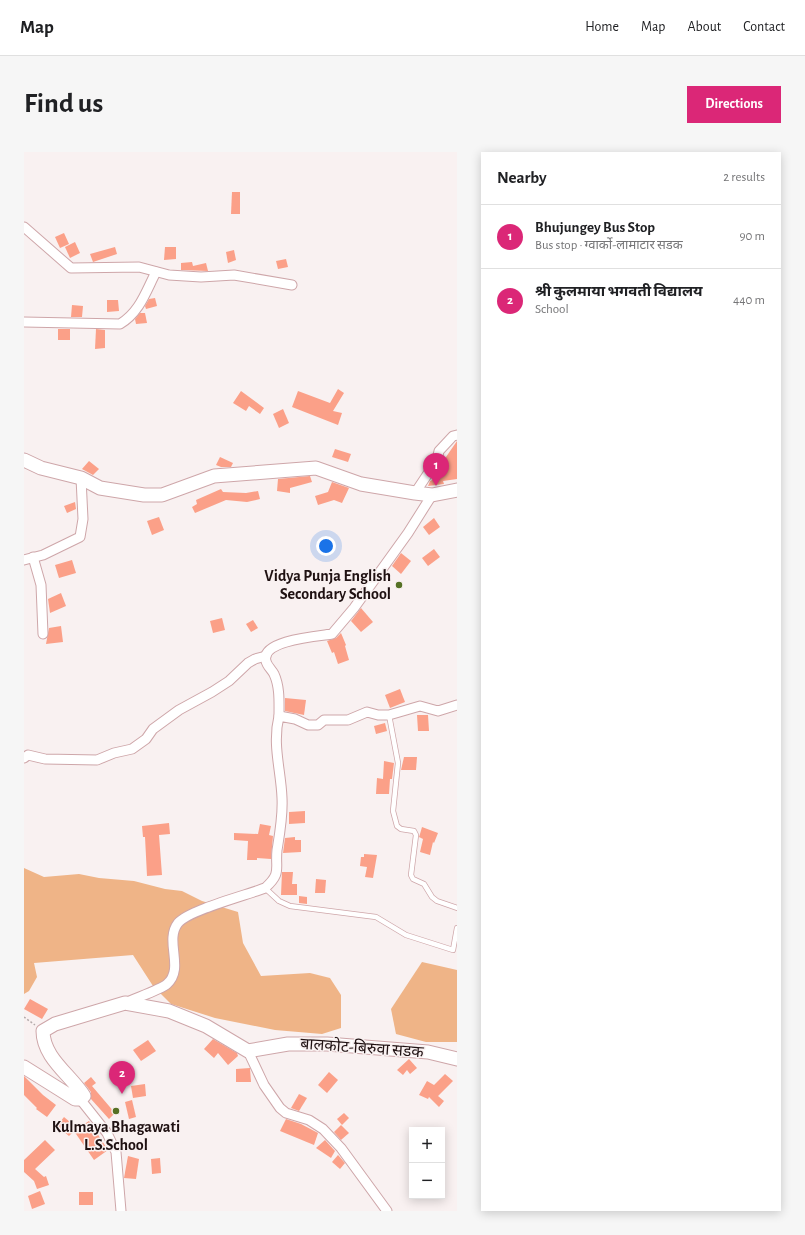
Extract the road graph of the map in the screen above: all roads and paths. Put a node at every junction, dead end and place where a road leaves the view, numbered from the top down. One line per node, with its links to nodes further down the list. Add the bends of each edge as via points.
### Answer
1 (24, 228): 2 (street, via 71,268 139,267)
2 (156, 272): 3 (street, via 201,277 234,275); 4 (street, via 138,308 120,324)
3 (292, 285)
4 (24, 322)
5 (457, 435): 9 (street, via 439,451 437,460)
6 (24, 460): 7 (main road, via 41,468)
7 (81, 478): 9 (main road, via 100,488 162,495 214,476 316,468 361,484); 11 (street, via 83,519 80,537 43,555)
8 (457, 490): 10 (main road)
9 (415, 493): 10 (main road)
10 (432, 495): 13 (street, via 344,622 332,634 288,640 271,649)
11 (28, 559): 12 (street, via 41,585)
12 (43, 634)
13 (266, 656): 16 (street, via 279,688); 17 (street, via 248,663 218,689 178,710 132,749 97,760 45,759 28,755)
14 (457, 705): 15 (street, via 438,711 420,706)
15 (389, 715): 16 (street, via 366,712 348,720 324,720 318,725 308,725); 19 (lane, via 398,763 393,811 397,826 414,831 416,835 411,875 413,879 424,884 437,901)
16 (279, 716): 18 (street, via 275,739 282,796 282,823 275,879)
17 (24, 758)
18 (265, 888): 20 (lane, via 279,901 290,906 376,916 406,935 453,950); 21 (street, via 190,914 178,924 172,938 175,972 166,984)
19 (457, 908)
20 (457, 928)
21 (125, 1003): 23 (main road, via 56,1024); 24 (main road, via 169,1011 206,1026)
22 (24, 1017): 23 (path)
23 (43, 1031): 27 (main road, via 43,1042 59,1066 78,1086 84,1096)
24 (248, 1051): 25 (main road, बालकोट-बिरुवा सडक, via 288,1044 327,1044 428,1052); 29 (street, via 264,1086 280,1108 323,1129 341,1148)
25 (457, 1059)
26 (24, 1067): 27 (main road, via 75,1100)
27 (80, 1099): 28 (street, via 107,1132 116,1152)
28 (121, 1211)
29 (387, 1211)

